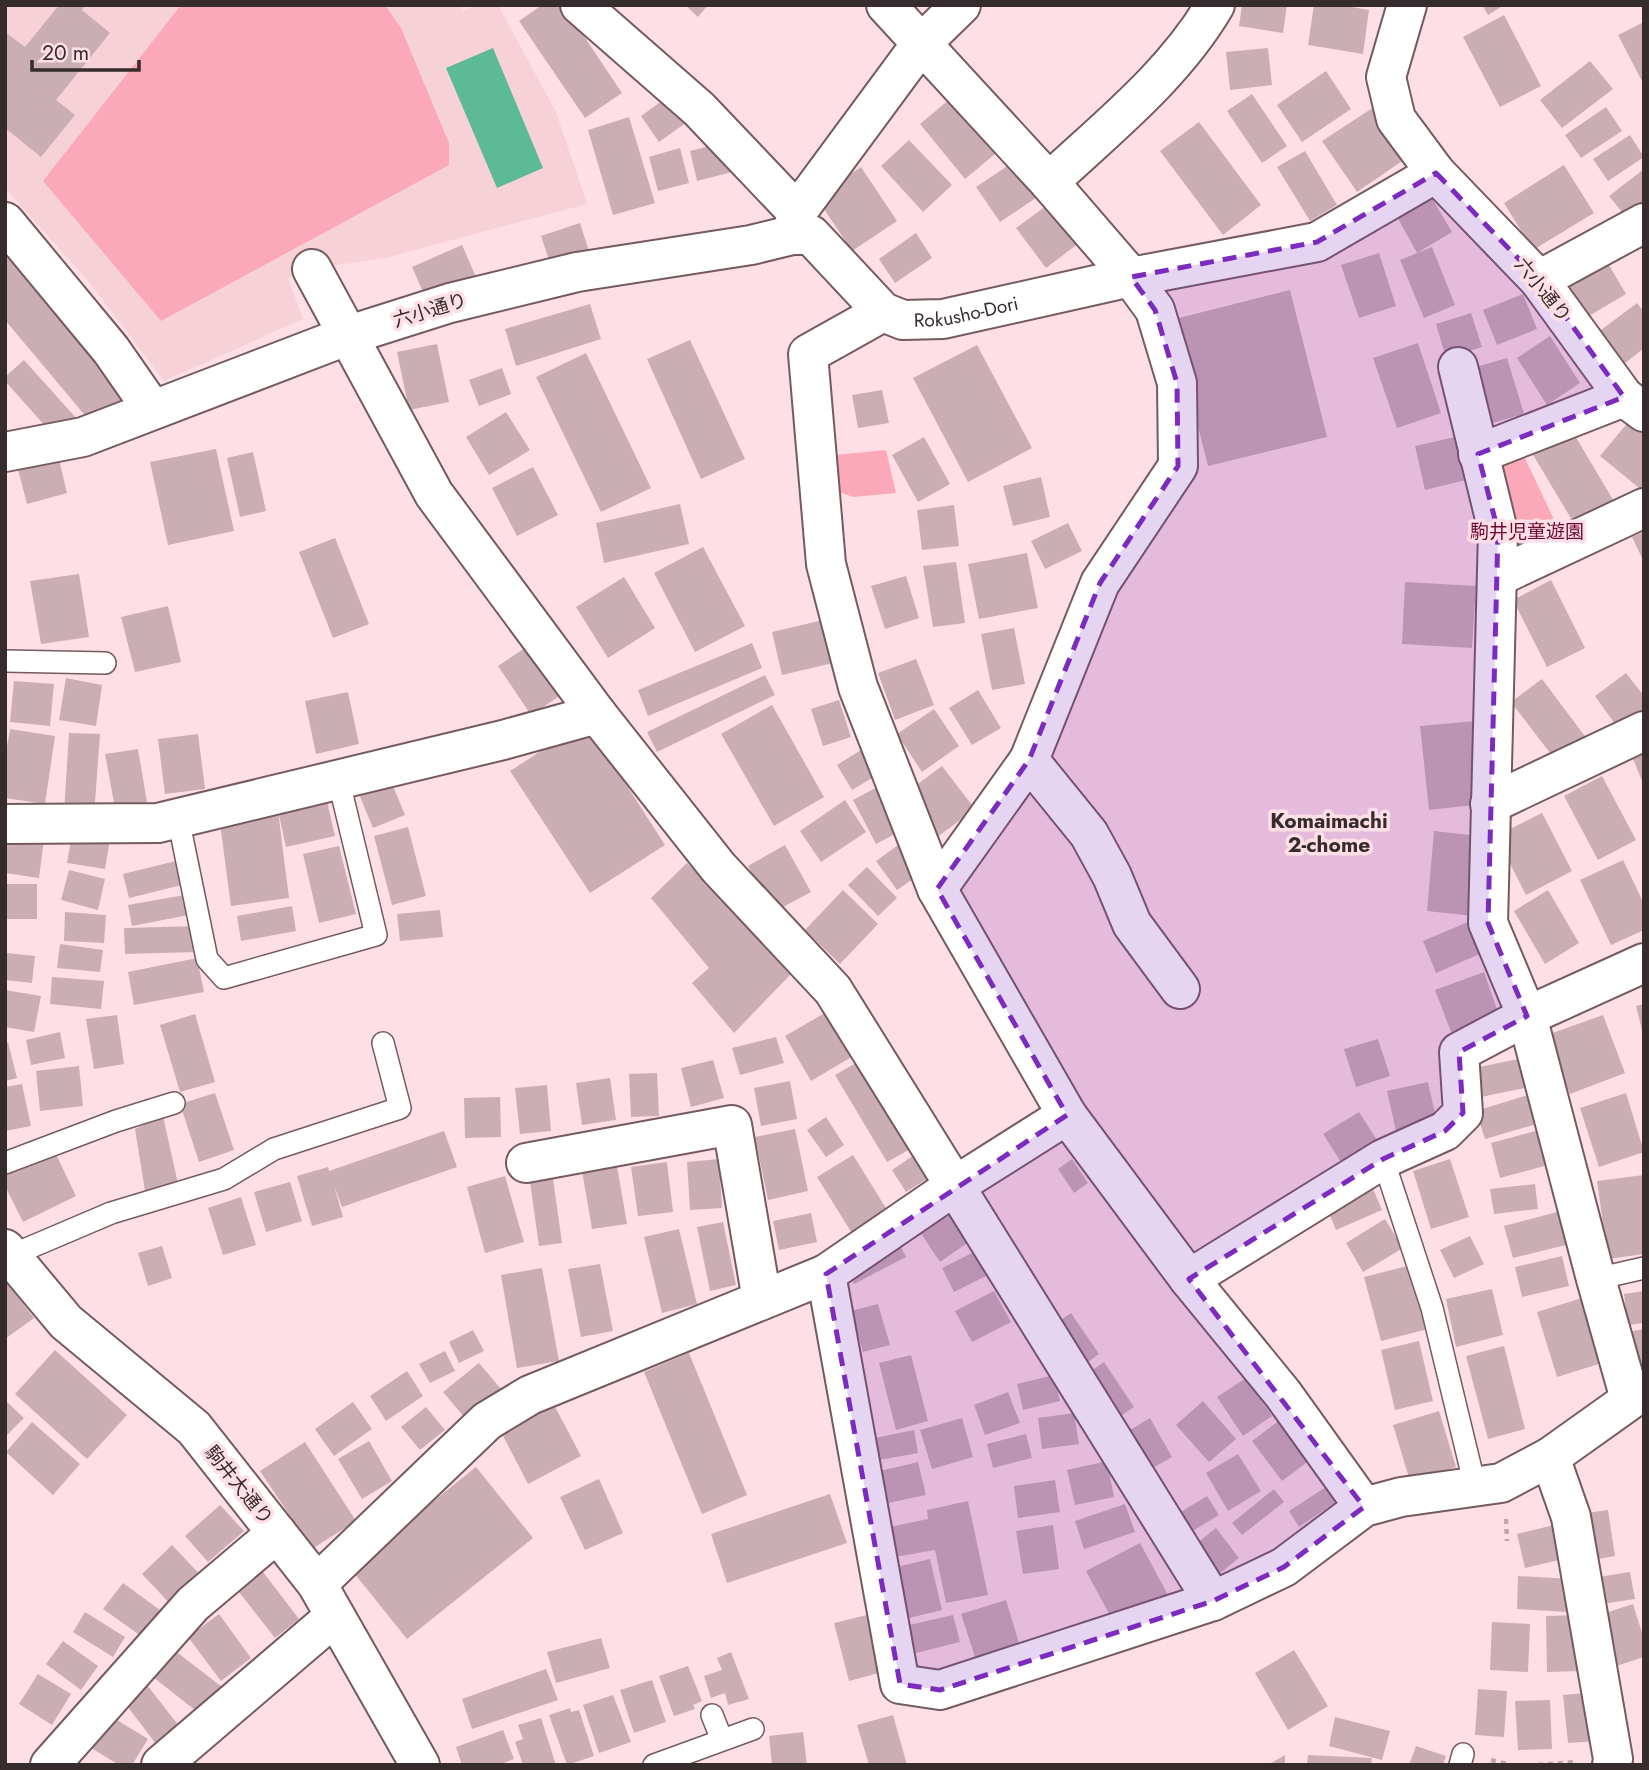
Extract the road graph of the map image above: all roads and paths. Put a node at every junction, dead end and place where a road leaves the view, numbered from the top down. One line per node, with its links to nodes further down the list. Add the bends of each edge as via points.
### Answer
1 (580, 5): 10 (street, via 699,109)
2 (886, 5): 6 (street)
3 (961, 5): 6 (street)
4 (1215, 5): 8 (street, via 1166,73)
5 (1407, 5): 7 (street, 六小通り, via 1386,77 1396,119)
6 (921, 44): 8 (street); 10 (street)
7 (1436, 173): 13 (street, Rokusho-Dori, via 1317,242); 14 (street, 六小通り)
8 (1049, 182): 13 (street)
9 (5, 222): 19 (street, via 111,349)
10 (794, 223): 15 (street, via 811,235); 16 (street, 六小通り, via 751,245 577,272 450,303)
11 (1644, 223): 14 (street)
12 (312, 269): 16 (street)
13 (1131, 276): 15 (street, Rokusho-Dori, via 943,319 903,320); 28 (street, via 1155,310 1177,383 1178,466 1100,583)
14 (1539, 280): 18 (street, 六小通り)
15 (883, 312): 33 (street, via 808,354 826,564 858,687)
16 (349, 335): 19 (street, 六小通り); 26 (street, via 434,494)
17 (1458, 367): 21 (street)
18 (1634, 405): 21 (street)
19 (152, 409): 20 (street, 六小通り, via 83,437)
20 (5, 452)
21 (1478, 454): 23 (street, via 1498,531)
22 (1644, 508): 23 (street)
23 (1497, 577): 30 (street)
24 (5, 661): 25 (lane)
25 (105, 663)
26 (597, 714): 29 (street); 43 (street, via 718,867 833,990)
27 (1644, 731): 30 (street)
28 (1029, 760): 33 (street); 35 (street, via 1089,834 1132,924)
29 (338, 778): 31 (street); 31 (lane, via 376,935 224,978 206,959)
30 (1490, 804): 36 (street, via 1488,923)
31 (178, 818): 32 (street, via 158,823)
32 (5, 824)
33 (937, 889): 39 (street)
34 (1644, 963): 36 (street)
35 (1181, 989)
36 (1527, 1016): 40 (street, via 1459,1052 1464,1113 1446,1131); 48 (street)
37 (383, 1043): 44 (lane, via 400,1108 274,1149 224,1179 111,1213)
38 (174, 1103): 41 (lane)
39 (1068, 1115): 43 (street); 47 (street)
40 (1382, 1159): 47 (street); 52 (lane, via 1432,1308)
41 (5, 1163)
42 (526, 1163): 49 (street, via 732,1125)
43 (954, 1187): 46 (street); 56 (street)
44 (8, 1252): 54 (street, 駒井大通り, via 66,1322 194,1428)
45 (1644, 1268): 48 (lane)
46 (826, 1274): 49 (street); 56 (street, via 900,1684 940,1690)
47 (1189, 1279): 53 (street, via 1283,1394)
48 (1596, 1279): 50 (street)
49 (762, 1300): 55 (street, via 530,1395 487,1421)
50 (1637, 1395): 51 (street)
51 (1550, 1457): 52 (street, via 1501,1483); 64 (street, via 1571,1517)
52 (1475, 1486): 53 (street)
53 (1364, 1507): 56 (street, via 1284,1567)
54 (277, 1532): 55 (street, 駒井大通り); 61 (street, via 193,1604)
55 (325, 1601): 60 (street, 駒井大通り); 62 (street)
56 (1213, 1601)
57 (712, 1715): 59 (lane)
58 (753, 1730): 59 (lane)
59 (722, 1740): 63 (lane)
60 (414, 1762)
61 (50, 1765)
62 (161, 1765)
63 (654, 1765)
64 (1612, 1765)

